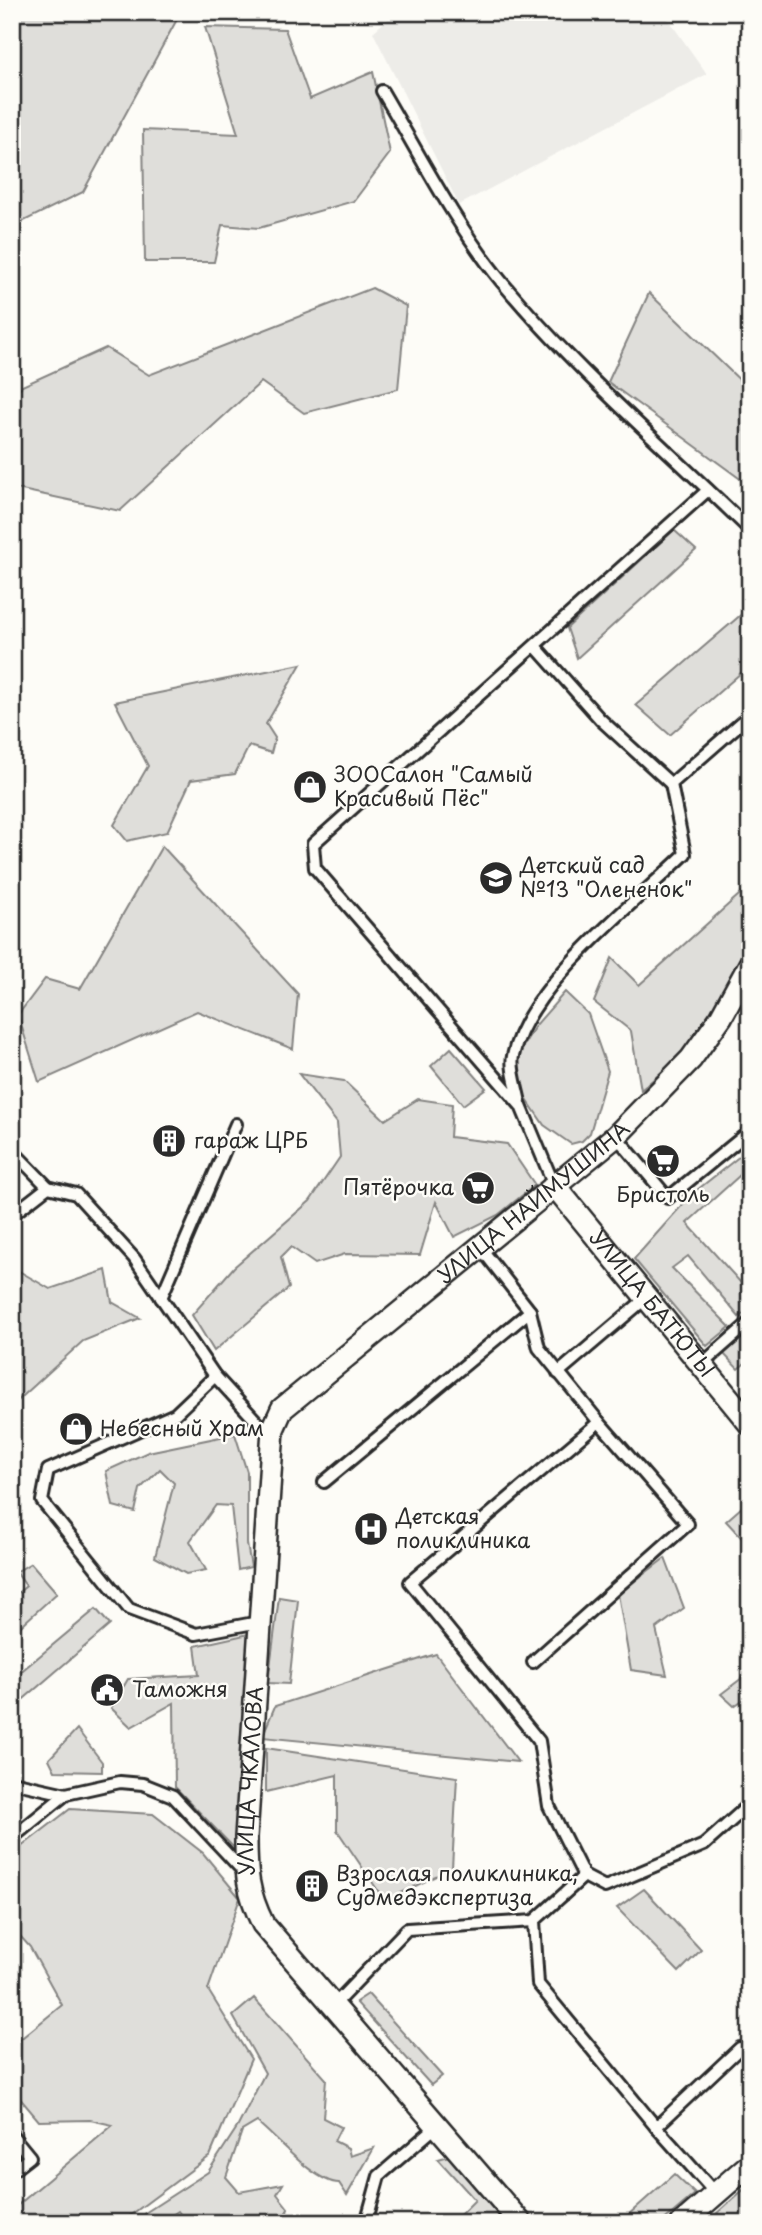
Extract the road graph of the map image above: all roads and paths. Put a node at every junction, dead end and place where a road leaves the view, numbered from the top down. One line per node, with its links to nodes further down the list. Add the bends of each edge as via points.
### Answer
1 (382, 91): 2 (lane, via 499,278 548,335)
2 (708, 490): 3 (lane); 4 (lane)
3 (750, 530)
4 (535, 646): 6 (lane, via 600,719); 8 (lane, via 313,844 315,868)
5 (750, 715): 6 (lane)
6 (671, 784): 8 (lane, via 685,854 556,978 529,1012 512,1058)
7 (750, 964): 11 (street, УЛИЦА НАЙМУШИНА, via 691,1059)
8 (521, 1106): 13 (lane)
9 (236, 1124): 17 (lane)
10 (750, 1131): 11 (lane, via 668,1198)
11 (616, 1136): 13 (street, УЛИЦА НАЙМУШИНА)
12 (12, 1150): 14 (lane)
13 (554, 1185): 16 (street, УЛИЦА НАЙМУШИНА); 18 (street, УЛИЦА БАТЮТЫ)
14 (48, 1187): 15 (lane); 17 (lane, via 76,1194 134,1258)
15 (12, 1215)
16 (480, 1247): 19 (lane); 24 (street, УЛИЦА НАЙМУШИНА)
17 (161, 1298): 23 (lane)
18 (645, 1298): 21 (street, УЛИЦА БАТЮТЫ); 22 (lane)
19 (530, 1311): 22 (lane, via 539,1348); 28 (lane)
20 (750, 1322): 21 (lane)
21 (700, 1366): 26 (street, УЛИЦА БАТЮТЫ)
22 (558, 1373): 25 (lane)
23 (215, 1376): 27 (lane, via 259,1424); 29 (lane, via 175,1414 48,1470 42,1501 129,1609 196,1634)
24 (282, 1409): 27 (street, УЛИЦА ЧКАЛОВА)
25 (599, 1422): 30 (lane, via 688,1524); 36 (lane, via 410,1582 539,1741 549,1806)
26 (750, 1424)
27 (273, 1429): 29 (street, УЛИЦА ЧКАЛОВА)
28 (324, 1482)
29 (259, 1622): 35 (street, УЛИЦА ЧКАЛОВА)
30 (533, 1662)
31 (12, 1782): 32 (lane)
32 (66, 1794): 34 (lane); 35 (lane, via 120,1782 143,1784 173,1796)
33 (750, 1804): 36 (lane, via 704,1845 679,1856 605,1888)
34 (12, 1838)
35 (246, 1874): 38 (street, УЛИЦА ЧКАЛОВА, via 250,1900 263,1924)
36 (584, 1876): 37 (lane)
37 (534, 1921): 38 (lane, via 407,1929); 41 (lane, via 538,1983)
38 (333, 2006): 40 (street, УЛИЦА ЧКАЛОВА)
39 (740, 2048): 41 (lane)
40 (437, 2126): 46 (lane, via 379,2176); 47 (street, УЛИЦА ЧКАЛОВА)
41 (656, 2127): 45 (lane)
42 (12, 2135): 44 (lane, via 30,2157)
43 (750, 2164): 45 (street)
44 (12, 2171)
45 (715, 2193): 48 (street)
46 (366, 2223)
47 (522, 2223)
48 (682, 2223)

